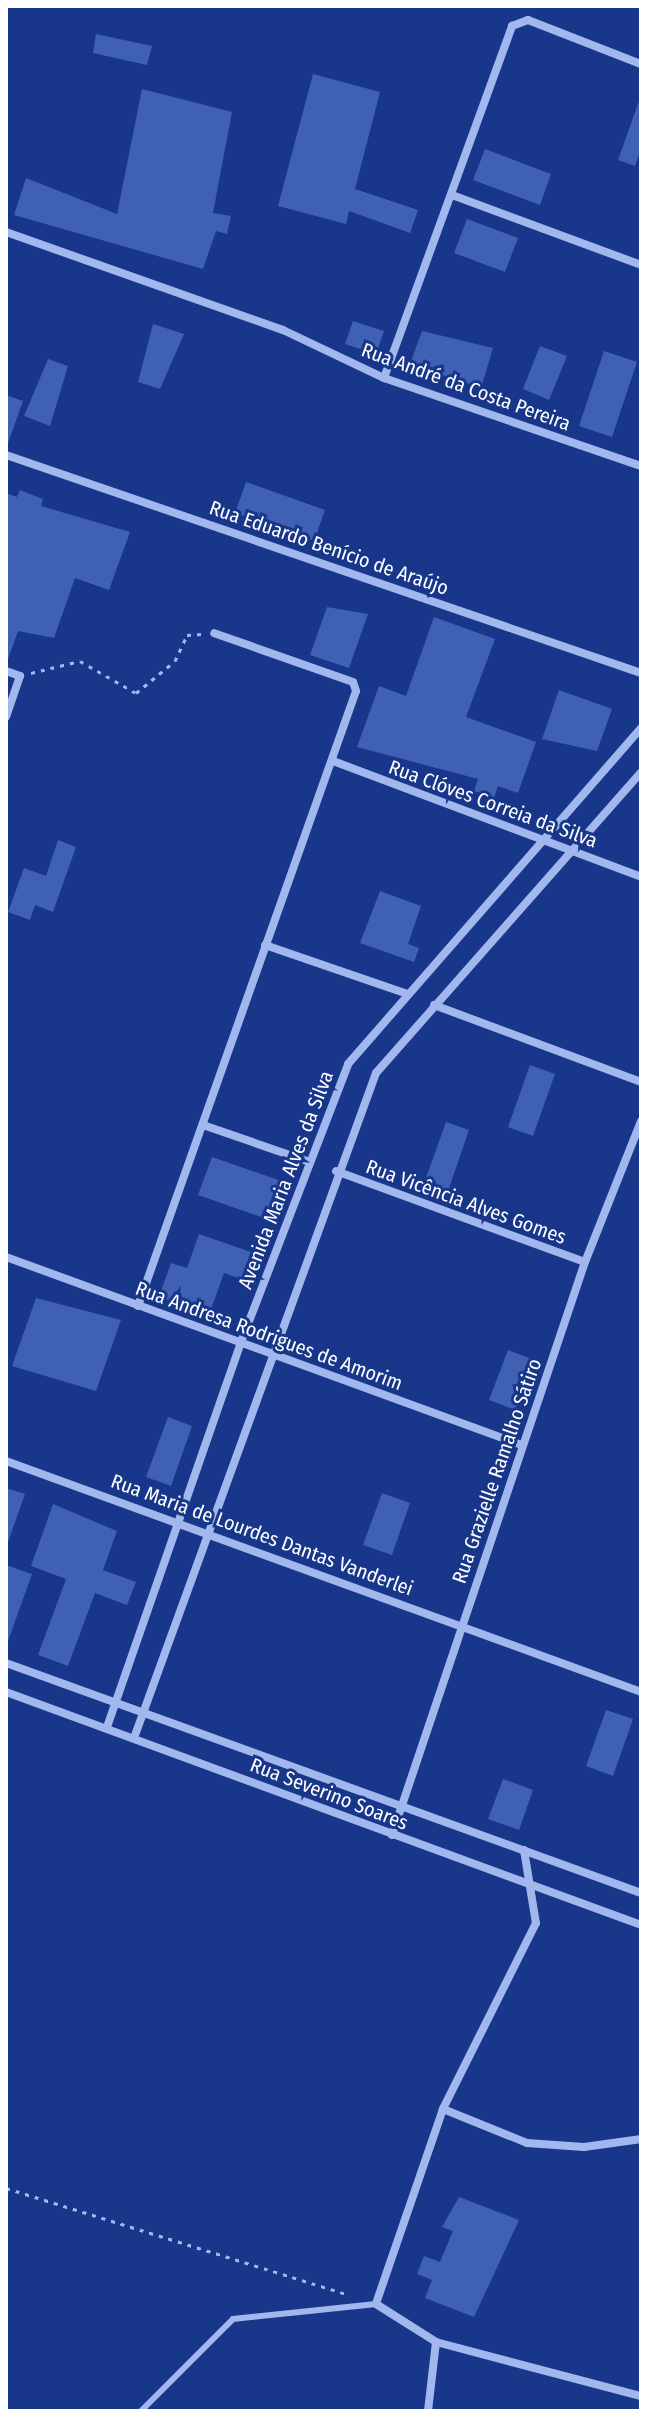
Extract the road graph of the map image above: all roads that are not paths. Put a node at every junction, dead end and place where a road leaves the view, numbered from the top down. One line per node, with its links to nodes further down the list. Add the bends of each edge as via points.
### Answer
1 (641, 64): 2 (street, via 528,20 512,26)
2 (452, 195): 4 (street); 5 (street)
3 (6, 232): 5 (street, Rua André da Costa Pereira, via 283,330)
4 (641, 265)
5 (384, 378): 7 (street, Rua André da Costa Pereira)
6 (6, 455): 10 (street, Rua Eduardo Benício de Araújo)
7 (641, 466)
8 (214, 633): 13 (street, via 353,682 356,691)
9 (6, 671): 11 (street, via 20,676)
10 (641, 673)
11 (6, 717)
12 (641, 728): 15 (street, Avenida Maria Alves da Silva)
13 (333, 761): 15 (street, Rua Clóves Correia da Silva); 18 (street)
14 (641, 772): 16 (street, Avenida Maria Alves da Silva)
15 (544, 839): 16 (street, Rua Clóves Correia da Silva); 19 (street, Avenida Maria Alves da Silva)
16 (571, 850): 17 (street, Rua Clóves Correia da Silva); 20 (street, Avenida Maria Alves da Silva)
17 (641, 877)
18 (265, 945): 19 (street); 23 (street)
19 (407, 994): 24 (street, Avenida Maria Alves da Silva, via 348,1064)
20 (434, 1005): 21 (street); 25 (street, Avenida Maria Alves da Silva, via 376,1073)
21 (641, 1082)
22 (641, 1121): 27 (street, Rua Grazielle Ramalho Sátiro)
23 (203, 1125): 24 (street); 28 (street)
24 (307, 1161): 29 (street, Avenida Maria Alves da Silva)
25 (336, 1171): 27 (street, Rua Vicência Alves Gomes); 30 (street, Avenida Maria Alves da Silva)
26 (6, 1257): 28 (street, Rua Andresa Rodrigues de Amorim)
27 (585, 1262): 31 (street, Rua Grazielle Ramalho Sátiro)
28 (138, 1306): 29 (street, Rua Andresa Rodrigues de Amorim)
29 (241, 1342): 30 (street, Rua Andresa Rodrigues de Amorim); 33 (street, Avenida Maria Alves da Silva)
30 (270, 1353): 31 (street, Rua Andresa Rodrigues de Amorim); 34 (street, Avenida Maria Alves da Silva)
31 (522, 1445): 35 (street, Rua Grazielle Ramalho Sátiro)
32 (6, 1461): 33 (street, Rua Maria de Lourdes Dantas Vanderlei)
33 (179, 1521): 34 (street, Rua Maria de Lourdes Dantas Vanderlei); 39 (street, Avenida Maria Alves da Silva)
34 (208, 1531): 35 (street, Rua Maria de Lourdes Dantas Vanderlei); 40 (street, Avenida Maria Alves da Silva)
35 (462, 1624): 38 (street, Rua Maria de Lourdes Dantas Vanderlei); 43 (street, Rua Grazielle Ramalho Sátiro)
36 (6, 1663): 39 (street, Rua Severino Soares)
37 (6, 1692): 41 (street, Rua Severino Soares)
38 (641, 1692)
39 (116, 1702): 40 (street, Rua Severino Soares); 41 (street, Avenida Maria Alves da Silva)
40 (143, 1710): 42 (street, Avenida Maria Alves da Silva); 43 (street, Rua Severino Soares)
41 (107, 1727): 42 (street, Rua Severino Soares)
42 (134, 1738): 44 (street, Rua Severino Soares)
43 (401, 1806): 44 (street, Rua Grazielle Ramalho Sátiro); 45 (street, Rua Severino Soares)
44 (392, 1835): 46 (street, Rua Severino Soares)
45 (524, 1850): 46 (street); 47 (street, Rua Severino Soares)
46 (532, 1885): 48 (street, Rua Severino Soares); 49 (street, via 536,1923)
47 (641, 1893)
48 (641, 1925)
49 (443, 2109): 50 (street, via 527,2143 584,2147); 51 (street)
50 (641, 2139)
51 (376, 2304): 52 (street); 54 (lane, via 233,2319)
52 (436, 2342): 53 (street); 55 (street)
53 (641, 2396)
54 (141, 2411)
55 (428, 2411)

